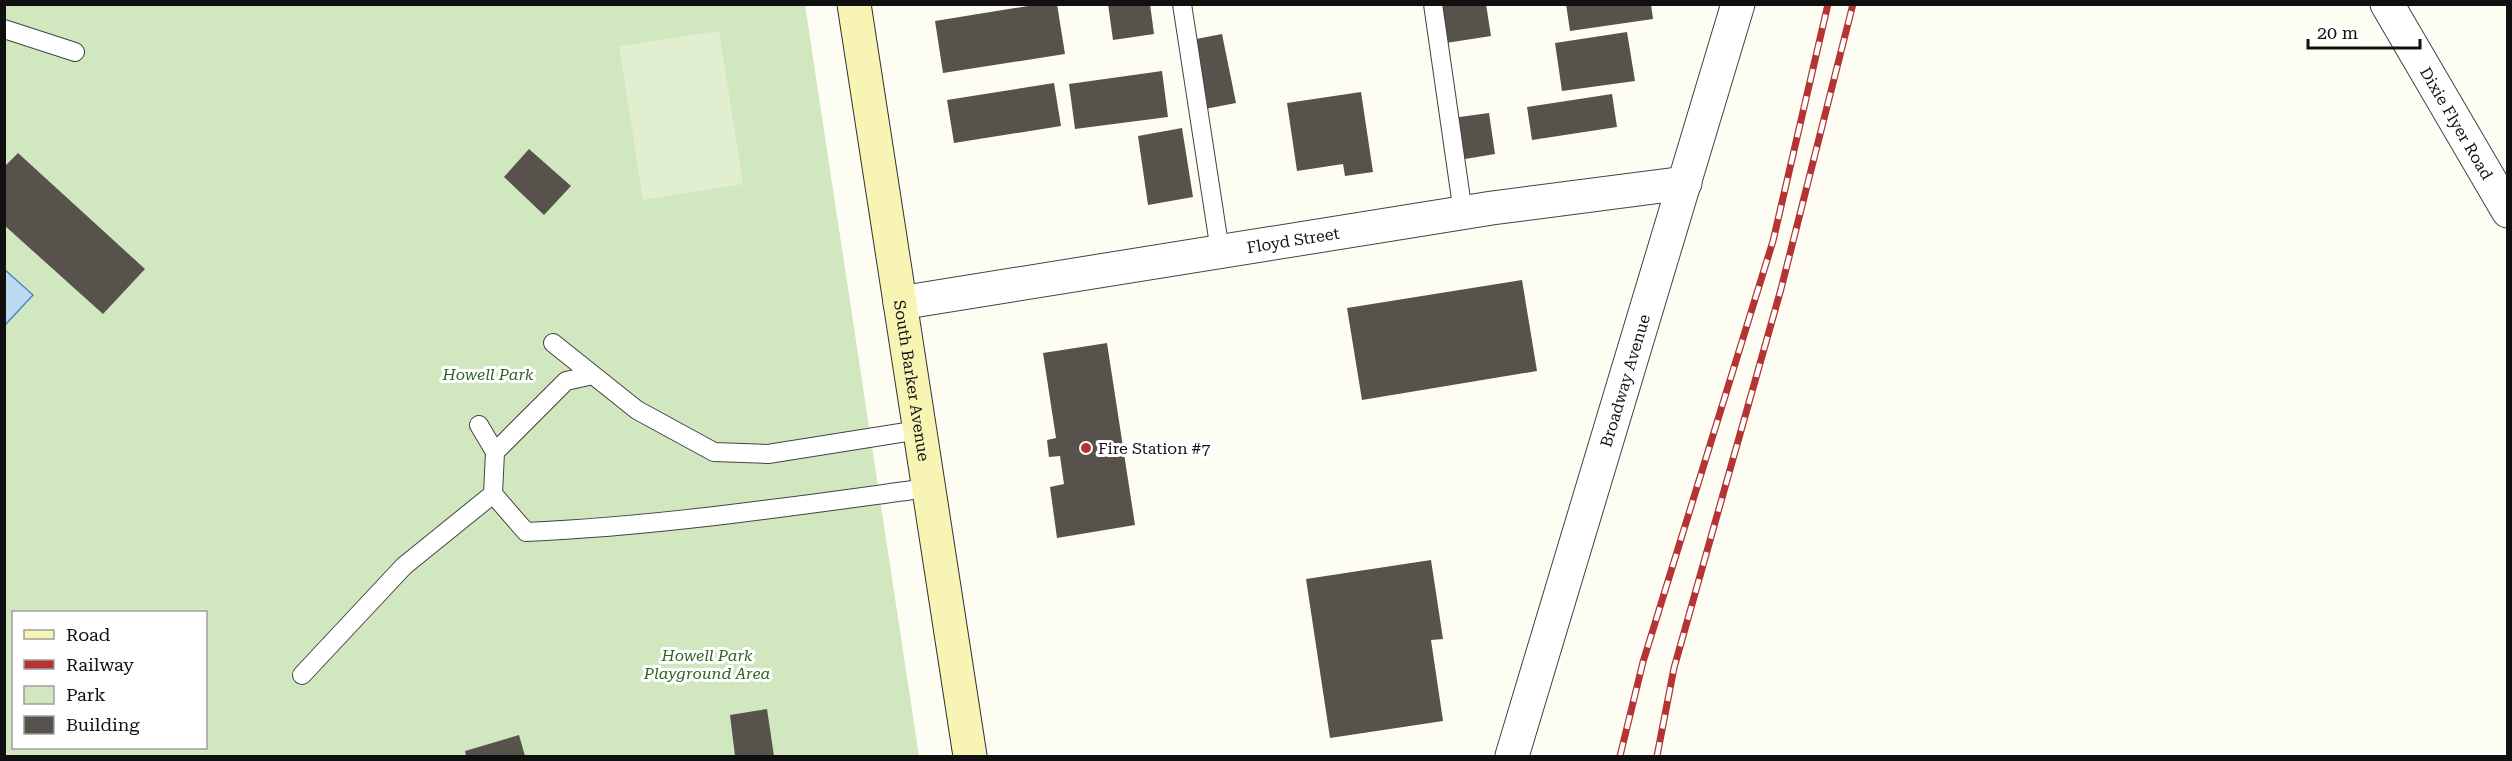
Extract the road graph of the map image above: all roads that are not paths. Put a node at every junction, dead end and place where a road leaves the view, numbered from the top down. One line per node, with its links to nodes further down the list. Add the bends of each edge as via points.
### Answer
1 (854, 4): 12 (main road, South Barker Avenue)
2 (1182, 4): 11 (lane)
3 (1433, 4): 10 (lane)
4 (1738, 4): 8 (street, Broadway Avenue)
5 (2387, 4): 9 (street, Dixie Flyer Road)
6 (4, 29): 7 (lane)
7 (75, 52)
8 (1685, 183): 10 (street, Floyd Street); 22 (street, Broadway Avenue)
9 (2508, 211)
10 (1463, 213): 11 (street, Floyd Street)
11 (1220, 251): 12 (street, Floyd Street)
12 (900, 303): 16 (main road, South Barker Avenue)
13 (553, 343): 14 (lane)
14 (593, 375): 16 (lane, via 637,410 714,452 768,454); 17 (lane, via 566,381)
15 (479, 425): 17 (lane)
16 (919, 430): 18 (main road, South Barker Avenue)
17 (495, 452): 19 (lane)
18 (928, 488): 19 (lane, via 725,516 613,528 525,532); 21 (main road, South Barker Avenue)
19 (494, 494): 20 (lane, via 404,566)
20 (302, 675)
21 (970, 756)
22 (1512, 756)

